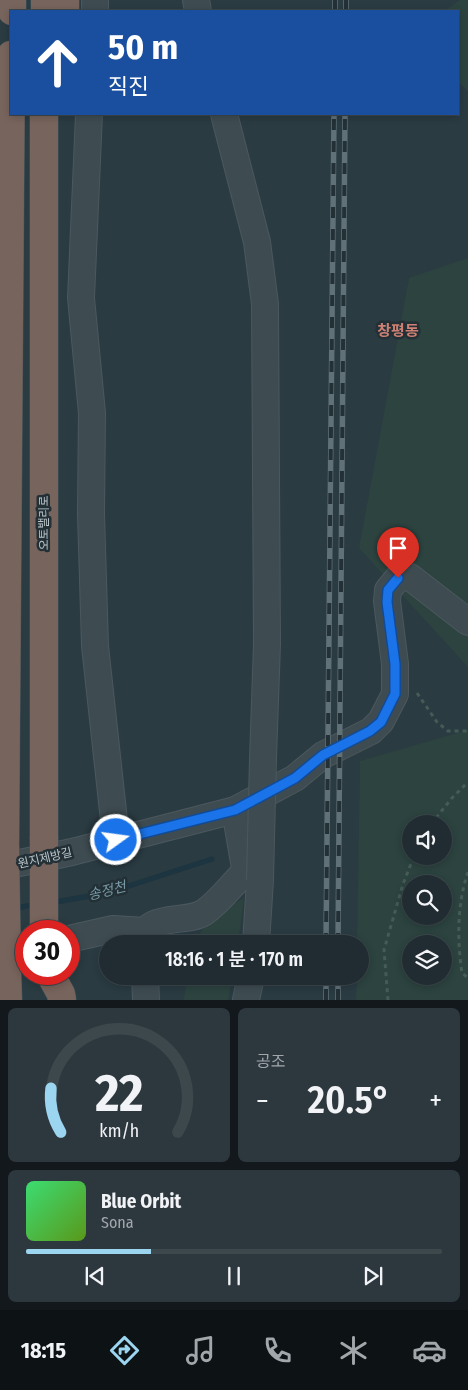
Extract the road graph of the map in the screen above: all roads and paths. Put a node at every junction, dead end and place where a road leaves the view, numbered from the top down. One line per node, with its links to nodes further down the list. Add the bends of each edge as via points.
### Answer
1 (10, 115): 14 (highway)
2 (44, 115): 6 (highway, 오토밸리로)
3 (55, 115): 6 (highway)
4 (88, 115): 13 (street, via 81,298 92,413 95,646)
5 (224, 115): 17 (street, bridge, via 257,242 264,304 267,644 263,758)
6 (44, 224): 18 (highway, 오토밸리로, bridge)
7 (468, 622): 8 (street, 원지제방길, via 410,577 398,578 387,596)
8 (395, 664): 9 (path, via 406,674 437,722 448,731); 11 (street, 원지제방길, via 395,694 381,722 323,755 295,778)
9 (468, 731)
10 (468, 782): 12 (path)
11 (235, 810): 13 (street, 원지제방길); 17 (street)
12 (438, 815)
13 (116, 840): 14 (street, 원지제방길)
14 (2, 856): 25 (highway, bridge)
15 (410, 865): 34 (path, via 384,950)
16 (468, 872): 24 (path, via 457,940 462,973)
17 (252, 874): 20 (street, via 242,875 202,914 159,922); 21 (street)
18 (44, 920)
19 (134, 935): 22 (street, via 113,929)
20 (147, 935)
21 (255, 935)
22 (80, 936)
23 (15, 967): 25 (street)
24 (468, 978)
25 (6, 983)
26 (44, 985): 30 (highway)
27 (56, 985): 31 (highway)
28 (145, 985): 32 (street)
29 (248, 985): 33 (street)
30 (44, 1000)
31 (62, 1000)
32 (146, 1000)
33 (246, 1000)
34 (388, 1000)

